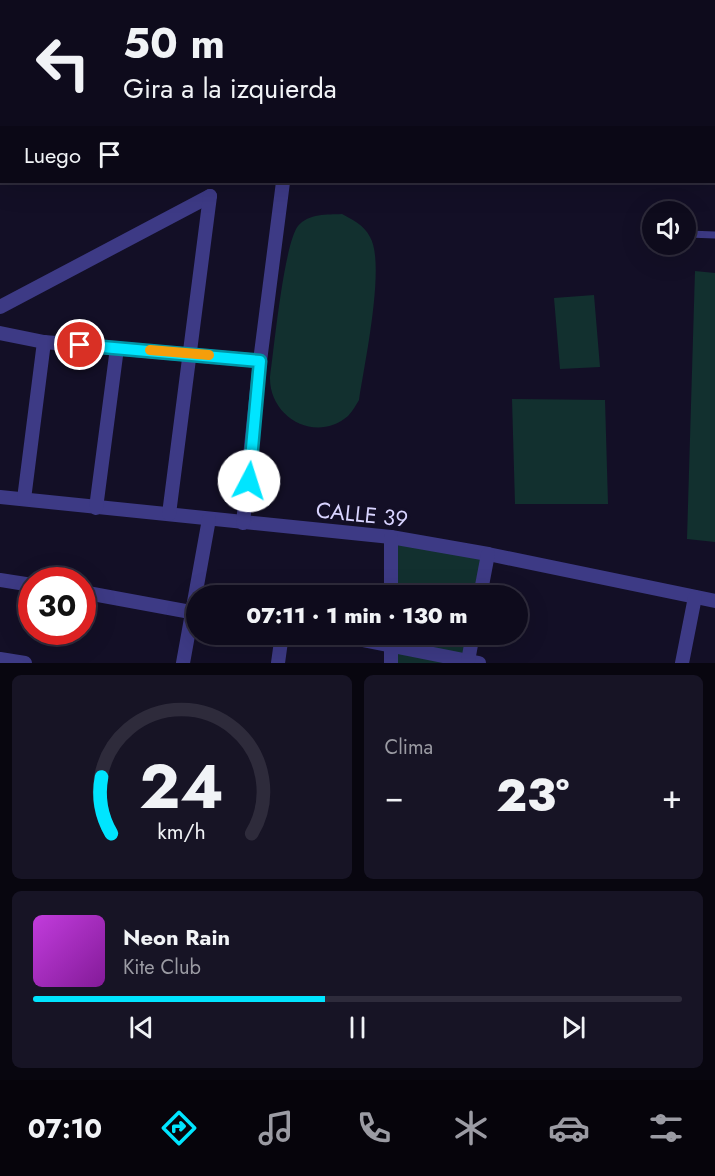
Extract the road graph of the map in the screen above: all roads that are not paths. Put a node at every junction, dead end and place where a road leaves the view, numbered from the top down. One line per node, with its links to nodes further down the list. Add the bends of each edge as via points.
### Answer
1 (283, 183): 9 (street)
2 (696, 234): 3 (lane)
3 (715, 235)
4 (0, 307): 8 (street, via 210,196)
5 (0, 333): 6 (street)
6 (44, 342): 7 (street); 11 (street)
7 (117, 348): 8 (street); 12 (street)
8 (190, 353): 9 (street); 13 (street)
9 (260, 361): 15 (street)
10 (0, 497): 11 (street, CALLE 39)
11 (24, 499): 12 (street, CALLE 39)
12 (96, 508): 13 (street, CALLE 39)
13 (169, 514): 14 (street, CALLE 39)
14 (209, 519): 15 (street, CALLE 39); 20 (street)
15 (243, 523): 16 (street, CALLE 39)
16 (391, 537): 17 (street, CALLE 39); 21 (street)
17 (488, 554): 22 (street); 24 (street, CALLE 39)
18 (0, 580): 19 (street)
19 (18, 583)
20 (198, 585)
21 (391, 585)
22 (482, 585)
23 (96, 594): 26 (street)
24 (695, 597): 25 (street, CALLE 39); 38 (street)
25 (715, 601)
26 (186, 611)
27 (187, 645): 35 (street)
28 (280, 645): 36 (street)
29 (391, 645): 37 (street)
30 (410, 645): 33 (street)
31 (473, 645): 33 (street)
32 (0, 659): 34 (street)
33 (473, 662)
34 (25, 663)
35 (183, 663)
36 (278, 663)
37 (391, 663)
38 (682, 663)

